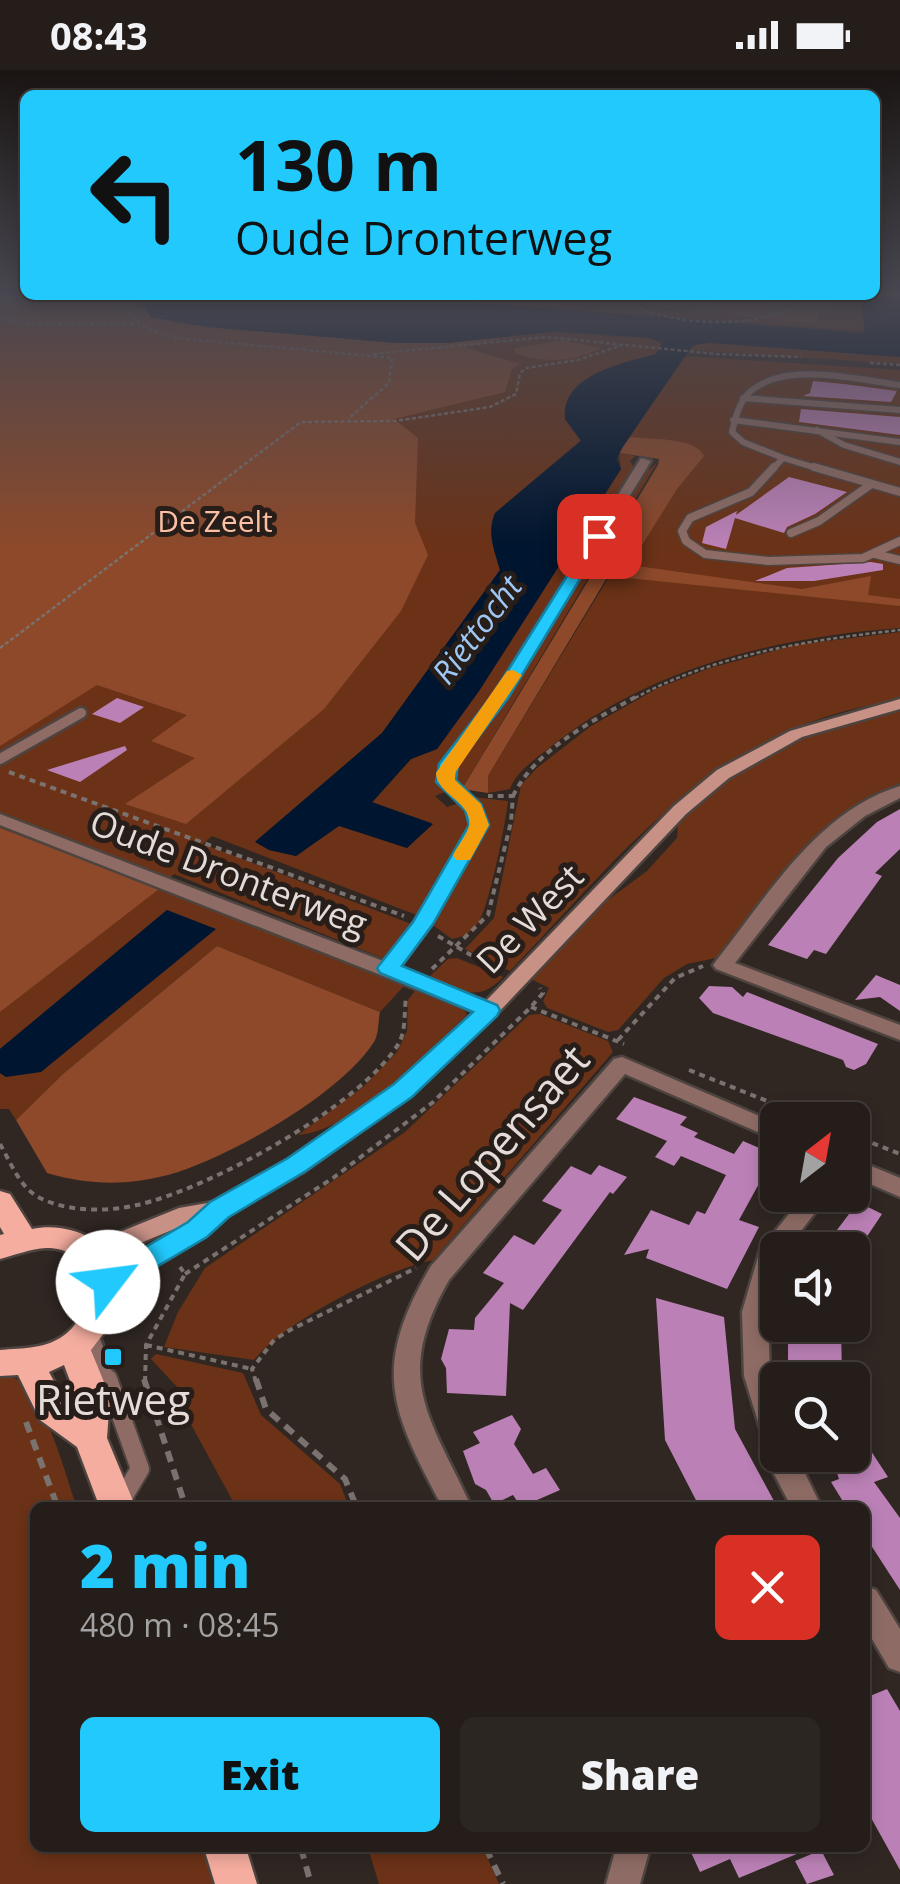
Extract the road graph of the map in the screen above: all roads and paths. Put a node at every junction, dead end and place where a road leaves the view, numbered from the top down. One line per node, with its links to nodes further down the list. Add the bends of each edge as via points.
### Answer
1 (390, 378): 6 (path)
2 (519, 378): 6 (path, via 516,394 490,407 395,421)
3 (900, 385): 4 (lane, via 777,378)
4 (743, 398): 5 (lane); 7 (lane)
5 (900, 410)
6 (348, 419): 20 (path, via 301,422)
7 (733, 420): 8 (lane); 10 (lane, via 736,438)
8 (817, 429): 9 (lane); 12 (lane)
9 (900, 442)
10 (783, 458): 13 (lane); 17 (lane, via 751,492 690,518 682,532 686,541 704,554 742,560 835,561)
11 (645, 460): 26 (street, via 500,698 448,764 446,782)
12 (900, 462)
13 (870, 485): 14 (lane); 15 (lane)
14 (900, 492)
15 (792, 533)
16 (900, 541): 17 (lane)
17 (876, 554): 18 (lane)
18 (900, 560)
19 (900, 630): 27 (path, via 790,644 655,687 530,768)
20 (0, 648)
21 (900, 704): 34 (main road, De West, via 796,734 723,774 680,810)
22 (80, 714): 23 (lane)
23 (0, 759)
24 (0, 769): 29 (path)
25 (900, 791): 30 (street, via 820,843)
26 (462, 796): 27 (path); 29 (street, via 479,825)
27 (513, 796): 32 (path, De West, via 488,916)
28 (0, 818): 31 (street, Oude Dronterweg)
29 (422, 924): 31 (street)
30 (724, 965): 35 (street); 36 (path, via 699,966 675,978 617,1042)
31 (388, 968): 32 (street, Oude Dronterweg)
32 (418, 980): 34 (street, Oude Dronterweg); 44 (path, De West, via 405,999 398,1044 358,1086 230,1169)
33 (531, 1007): 50 (path, De West, via 432,1103 333,1178)
34 (489, 1010): 46 (main road, De West, via 403,1090 297,1164 197,1230)
35 (900, 1033)
36 (622, 1064): 37 (street, De Lopensaet); 49 (street, De Lopensaet)
37 (760, 1125)
38 (870, 1142): 40 (path)
39 (0, 1144): 44 (path, De West, via 26,1188 41,1198 80,1208)
40 (900, 1154)
41 (870, 1174): 42 (street)
42 (900, 1188)
43 (0, 1202): 47 (main road)
44 (138, 1205): 46 (path)
45 (803, 1212): 56 (street, via 772,1250 756,1312)
46 (160, 1238): 48 (main road, De West); 50 (path); 51 (main road, De West)
47 (12, 1244): 48 (main road, via 68,1242)
48 (92, 1254): 51 (main road)
49 (440, 1272): 55 (path, via 414,1268 350,1298 274,1340); 63 (street, De Lopensaet, via 417,1307 403,1358 420,1440)
50 (185, 1274): 53 (path)
51 (108, 1282): 52 (main road, via 107,1298)
52 (81, 1337): 54 (main road); 57 (main road, via 93,1398); 60 (lane, via 140,1469)
53 (146, 1346): 55 (path); 61 (path, via 145,1390)
54 (14, 1363): 57 (main road, via 52,1410)
55 (252, 1369): 62 (path, via 266,1409 333,1466)
56 (760, 1385)
57 (90, 1438): 59 (main road)
58 (787, 1472): 64 (street)
59 (116, 1502)
60 (121, 1502)
61 (184, 1502)
62 (354, 1502)
63 (455, 1502)
64 (804, 1502)
65 (870, 1608): 66 (street)
66 (900, 1658)
67 (226, 1852): 71 (main road)
68 (302, 1852): 72 (path)
69 (488, 1852): 73 (path)
70 (632, 1852): 74 (street)
71 (236, 1884)
72 (311, 1884)
73 (504, 1884)
74 (623, 1884)

